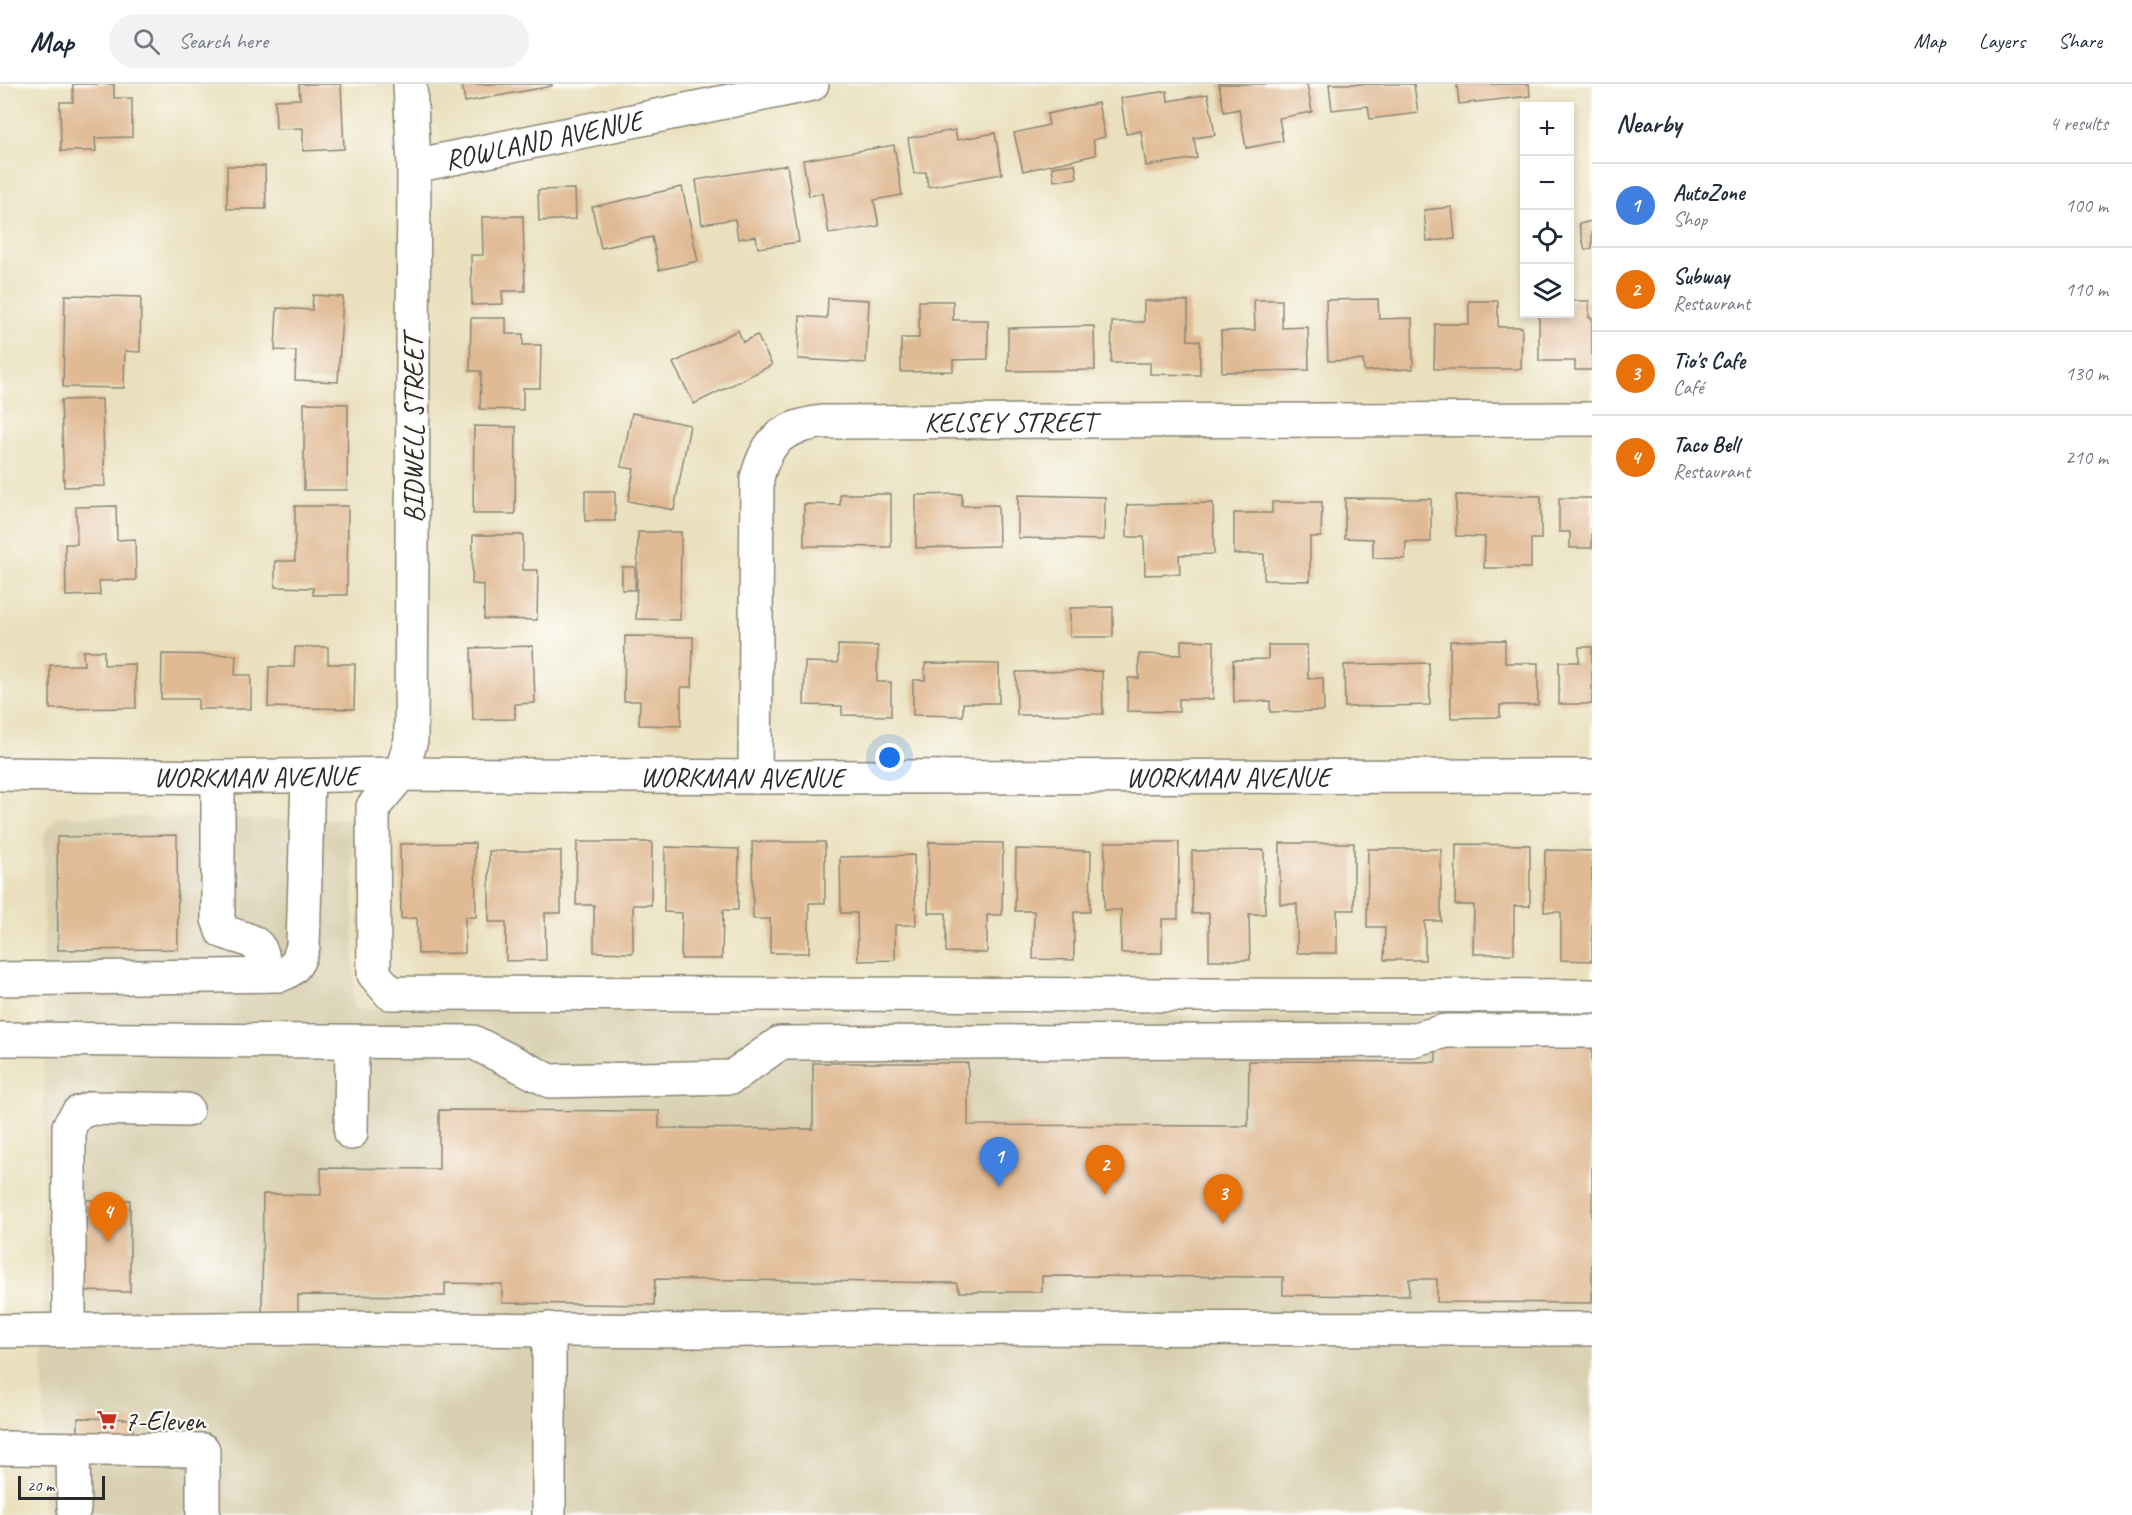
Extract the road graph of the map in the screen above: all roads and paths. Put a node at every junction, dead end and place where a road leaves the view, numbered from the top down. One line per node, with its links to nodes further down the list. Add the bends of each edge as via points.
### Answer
1 (410, 84): 3 (street, BIDWELL STREET)
2 (812, 84): 3 (street, ROWLAND AVENUE)
3 (414, 166): 6 (street, BIDWELL STREET, via 411,740)
4 (1592, 419): 10 (street, KELSEY STREET, via 798,425 770,446 757,478)
5 (0, 774): 9 (street, WORKMAN AVENUE)
6 (401, 774): 7 (street, WORKMAN AVENUE); 10 (street, WORKMAN AVENUE); 13 (street, via 373,807 374,974 390,993)
7 (308, 776): 9 (street, WORKMAN AVENUE); 11 (street, via 303,946 299,961 290,971)
8 (1592, 776): 10 (street, WORKMAN AVENUE)
9 (218, 777): 11 (street, via 218,919 222,931 254,940 261,951)
10 (755, 777)
11 (263, 975): 12 (street)
12 (0, 979)
13 (1592, 996)
14 (1592, 1031): 16 (street, via 1445,1031 1412,1040 780,1043 732,1077 550,1081 473,1042)
15 (0, 1039): 16 (street)
16 (352, 1042): 18 (street)
17 (187, 1110): 22 (street, via 92,1108 78,1113 69,1126)
18 (351, 1133)
19 (549, 1329): 20 (street); 22 (street); 27 (street)
20 (1592, 1329)
21 (0, 1330): 22 (street)
22 (69, 1330)
23 (0, 1448): 24 (street)
24 (73, 1450): 25 (street); 26 (street, via 203,1450)
25 (74, 1509)
26 (203, 1515)
27 (549, 1515)

